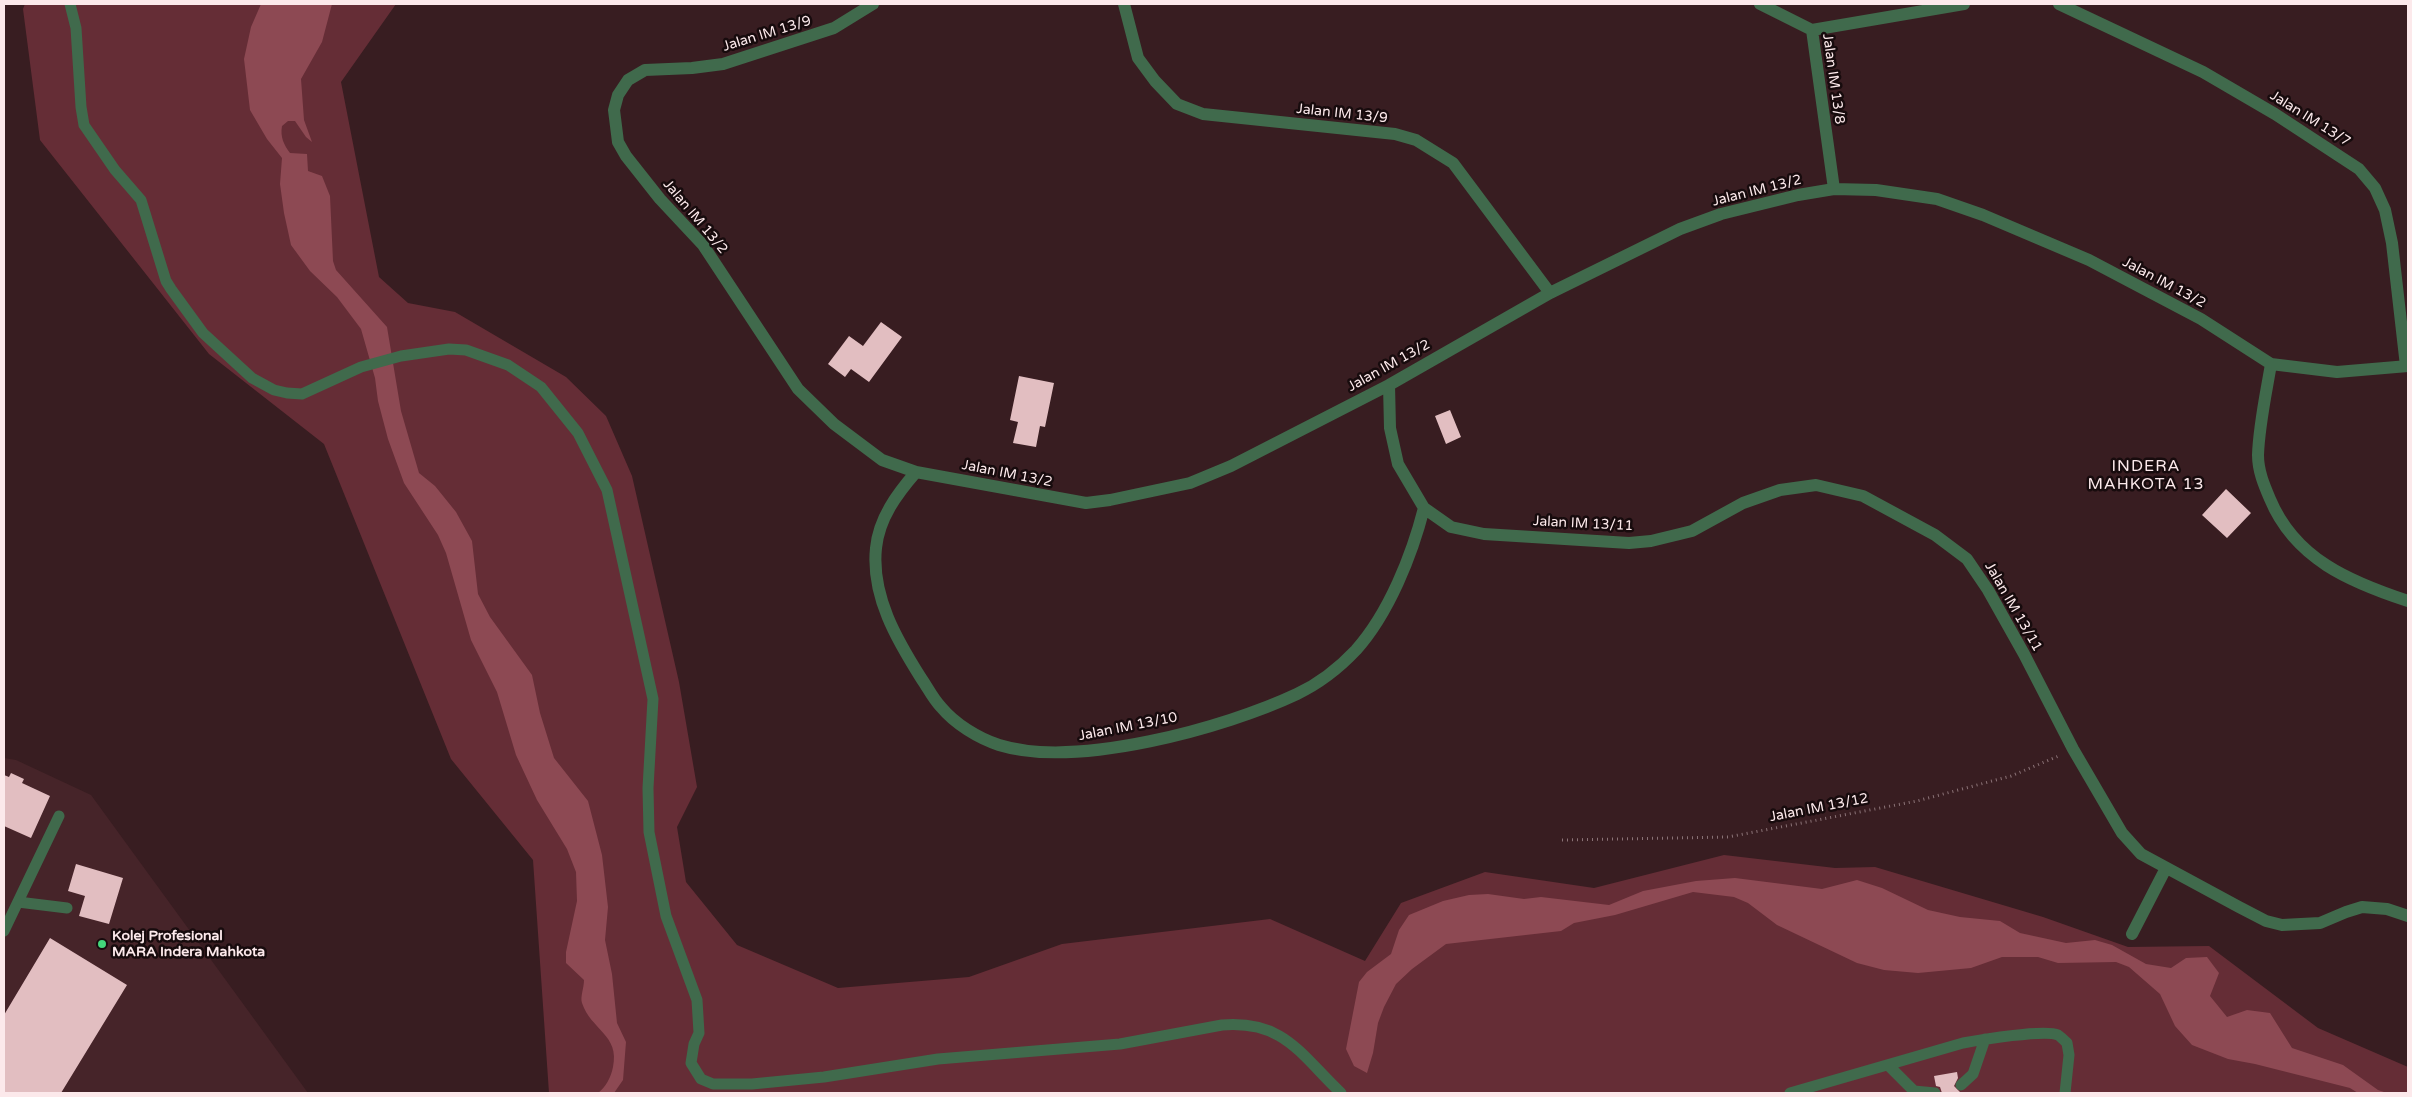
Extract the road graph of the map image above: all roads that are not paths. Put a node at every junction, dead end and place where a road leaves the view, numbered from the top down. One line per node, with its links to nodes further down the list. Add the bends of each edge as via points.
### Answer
1 (70, 4): 27 (lane, via 76,28 84,126 141,200 166,281 203,333 252,378 263,386 286,394 302,394 362,367 401,356 449,349 466,350 508,365 541,387 578,432 607,490 653,699 649,832 666,916 696,1000 699,1033 691,1064 701,1079 713,1084 788,1081 938,1059 1120,1044 1239,1023 1281,1034)
2 (873, 4): 8 (street, Jalan IM 13/9, via 834,28 723,64)
3 (1124, 4): 10 (street, Jalan IM 13/9, via 1138,58 1176,104 1203,114 1395,134 1416,140 1452,163)
4 (1760, 4): 7 (street, Jalan IM 13/8)
5 (1964, 4): 7 (street)
6 (2059, 4): 12 (street, Jalan IM 13/7, via 2203,72 2359,169 2375,188 2385,210)
7 (1812, 30): 9 (street, Jalan IM 13/8)
8 (692, 68): 14 (street, Jalan IM 13/2, via 646,70 628,80 618,95 614,110 618,142 660,199 703,245 798,389 834,424 882,460)
9 (1834, 189): 10 (street, Jalan IM 13/2, via 1721,214 1680,229); 11 (street, Jalan IM 13/2, via 1876,190 1937,199 1983,215 2089,260 2201,319)
10 (1550, 293): 13 (street, Jalan IM 13/2)
11 (2271, 364): 12 (street, Jalan IM 13/2, via 2337,372); 16 (street, via 2258,456 2261,479 2280,520 2314,557 2334,571)
12 (2407, 366)
13 (1389, 385): 14 (street, Jalan IM 13/2, via 1231,466 1190,483 1110,500 1086,503); 15 (street, Jalan IM 13/11, via 1390,428 1398,464)
14 (916, 472): 15 (street, Jalan IM 13/10, via 894,497 876,548 879,590 904,651 940,707 964,729 999,745 1068,754 1128,745 1239,718 1298,694 1334,670 1357,649 1390,596 1415,543)
15 (1424, 508): 18 (street, Jalan IM 13/11, via 1452,527 1484,534 1628,543 1692,531 1744,503 1780,490 1816,485 1862,496 1935,535 1967,559 1988,590 2073,750 2122,833 2141,854)
16 (2408, 602)
17 (59, 816): 19 (lane)
18 (2166, 868): 21 (street, Jalan IM 13/11, via 2252,914 2282,925 2320,924 2362,907 2387,909); 23 (street)
19 (18, 902): 20 (lane); 22 (lane)
20 (67, 908)
21 (2408, 916)
22 (4, 931)
23 (2132, 934)
24 (1986, 1039): 25 (lane); 26 (lane, via 1973,1074); 30 (lane, via 2057,1035 2067,1043 2068,1049)
25 (1888, 1065): 28 (lane, via 1914,1091); 29 (lane)
26 (1961, 1084)
27 (1336, 1089)
28 (1935, 1092)
29 (1790, 1093)
30 (2065, 1093)

